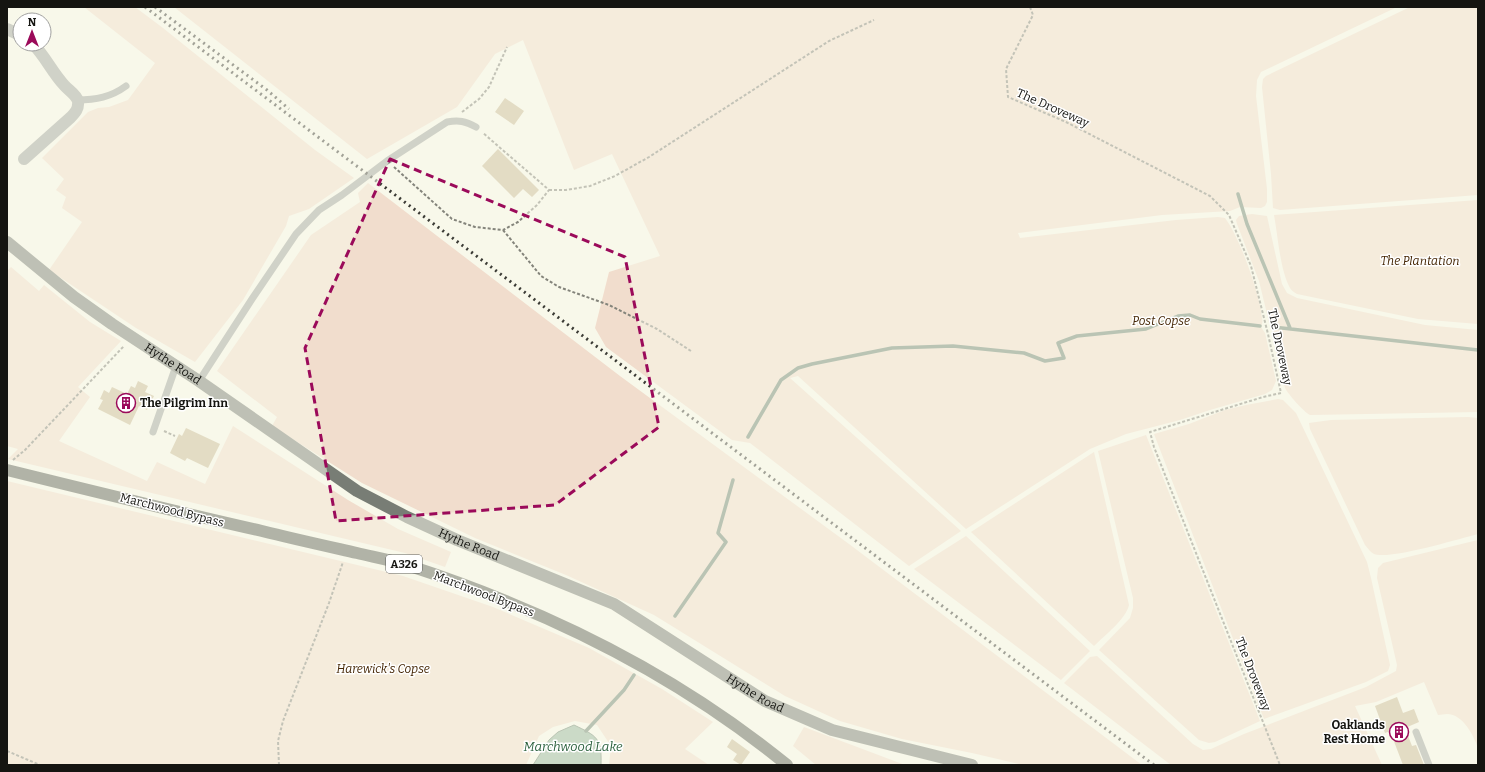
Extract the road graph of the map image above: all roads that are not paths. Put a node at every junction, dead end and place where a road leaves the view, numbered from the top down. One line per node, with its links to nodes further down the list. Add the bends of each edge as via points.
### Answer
1 (40, 52): 3 (street)
2 (126, 86): 3 (lane, via 104,97)
3 (78, 100): 5 (street, via 76,112)
4 (476, 127): 8 (lane, via 458,120 447,122 319,210 296,234)
5 (24, 159)
6 (7, 242): 7 (street, Hythe Road, via 74,297)
7 (176, 366): 8 (street, Hythe Road); 9 (lane)
8 (199, 381): 13 (street, Hythe Road, via 358,490 407,517 457,540 614,604 765,702 832,730)
9 (154, 430)
10 (7, 470): 12 (main road, Marchwood Bypass / A326, via 405,564 495,597 592,640 667,680 766,747)
11 (1416, 732): 14 (lane)
12 (787, 765)
13 (972, 765)
14 (1428, 765)

